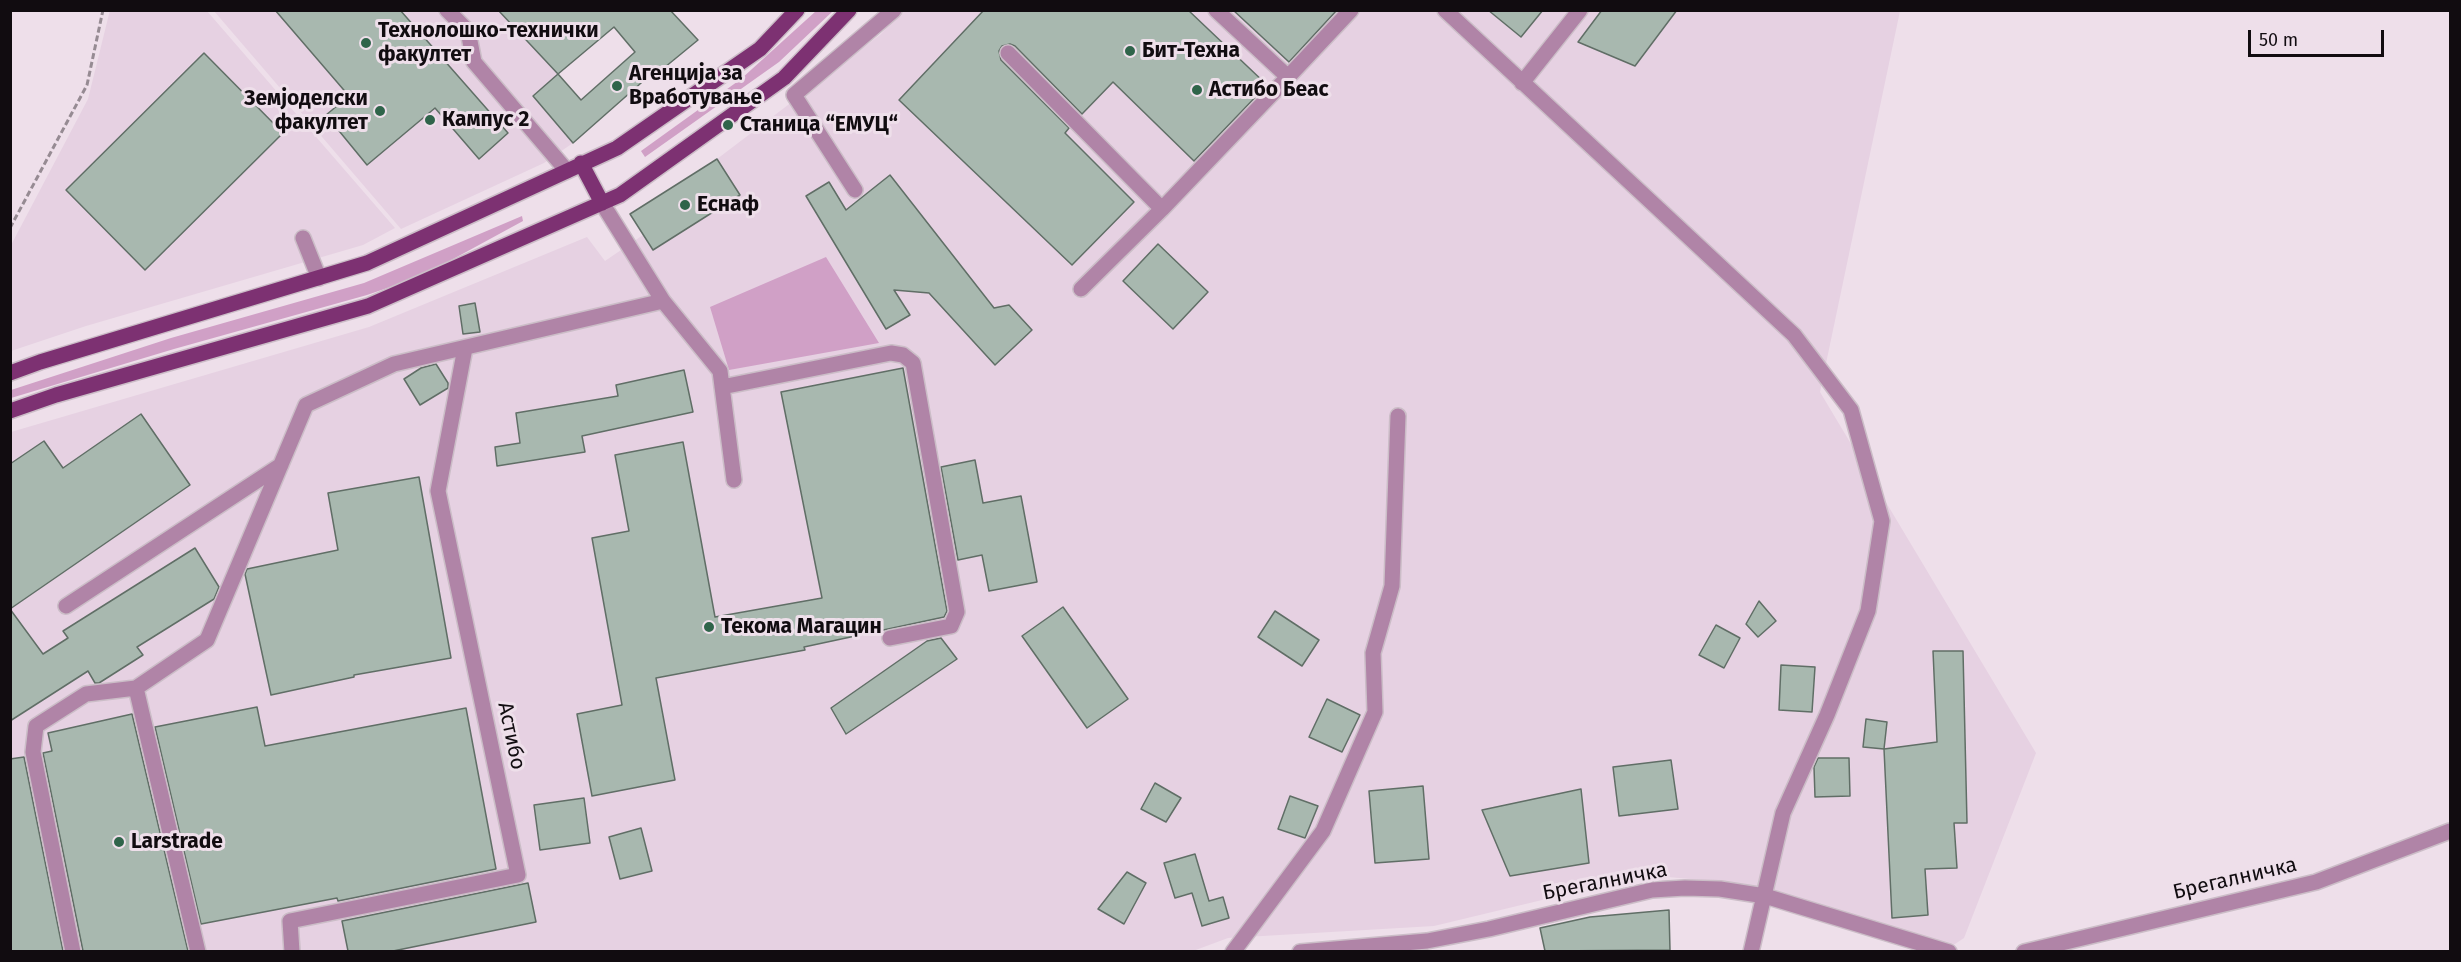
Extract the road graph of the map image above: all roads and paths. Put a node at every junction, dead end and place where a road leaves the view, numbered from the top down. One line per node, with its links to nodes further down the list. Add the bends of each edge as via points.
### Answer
1 (103, 10): 18 (path, via 87,85)
2 (447, 10): 14 (street, via 468,31 474,62)
3 (797, 10): 13 (main road, via 760,49 616,148)
4 (849, 10): 16 (main road, via 784,78 620,195)
5 (894, 10): 15 (street, via 794,95)
6 (1216, 10): 11 (street)
7 (1351, 10): 11 (street)
8 (1445, 10): 12 (street)
9 (1580, 10): 12 (street)
10 (1008, 53): 17 (street)
11 (1288, 77): 17 (street)
12 (1522, 83): 34 (street, via 1794,334 1851,410 1882,521 1868,611 1783,813)
13 (582, 163): 14 (main road); 16 (main road)
14 (567, 171): 20 (main road, via 367,263)
15 (855, 190)
16 (602, 203): 22 (street); 26 (main road, via 368,306)
17 (1162, 209): 21 (street)
18 (10, 228)
19 (303, 238): 20 (street)
20 (319, 278): 24 (main road)
21 (1081, 289)
22 (663, 301): 23 (street); 25 (street, via 720,371)
23 (465, 348): 28 (street, via 394,364 306,405); 37 (street, Астибо, via 438,491 518,875 290,921)
24 (10, 373)
25 (722, 387): 29 (street); 31 (street, via 891,353 903,355 913,363 957,612 951,626)
26 (10, 411)
27 (1398, 416): 38 (street, via 1395,548 1392,586 1373,653 1375,712 1323,831)
28 (281, 465): 30 (street); 32 (street, via 207,640)
29 (734, 480)
30 (66, 606)
31 (890, 639)
32 (136, 688): 35 (street, via 86,694 36,726 33,752); 36 (street)
33 (2451, 831): 42 (street, Брегалничка, via 2316,882)
34 (1765, 896): 39 (street, Брегалничка, via 1720,889 1652,890 1427,941); 40 (street); 41 (street, Брегалничка)
35 (73, 951)
36 (198, 951)
37 (292, 951)
38 (1233, 951)
39 (1300, 951)
40 (1751, 951)
41 (1948, 951)
42 (2024, 951)

